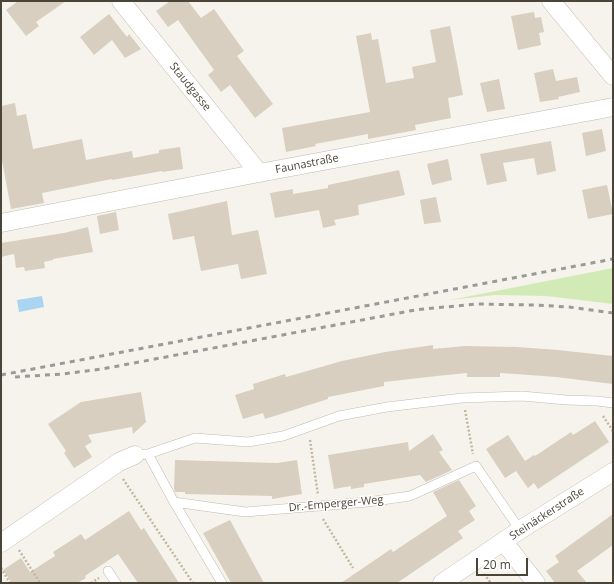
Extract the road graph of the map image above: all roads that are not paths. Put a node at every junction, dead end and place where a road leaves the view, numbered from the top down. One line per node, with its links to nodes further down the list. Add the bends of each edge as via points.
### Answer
1 (121, 1): 5 (street, Staudgasse)
2 (551, 1): 3 (street)
3 (613, 76)
4 (613, 107): 5 (street, Faunastraße)
5 (259, 173): 6 (street, Faunastraße)
6 (1, 223)
7 (613, 403): 8 (lane, via 522,396 462,398 339,416 283,436 248,442 195,438)
8 (142, 454): 10 (lane); 12 (street, via 114,465)
9 (613, 472): 11 (street, Steinäckerstraße)
10 (174, 502): 11 (lane, Dr.-Emperger-Weg, via 245,512 368,502 410,496 476,466); 16 (lane)
11 (520, 530): 13 (street, Steinäckerstraße)
12 (6, 540)
13 (504, 542): 17 (street, Steinäckerstraße); 18 (street)
14 (108, 571): 15 (lane)
15 (116, 583)
16 (222, 583)
17 (442, 583)
18 (536, 583)

